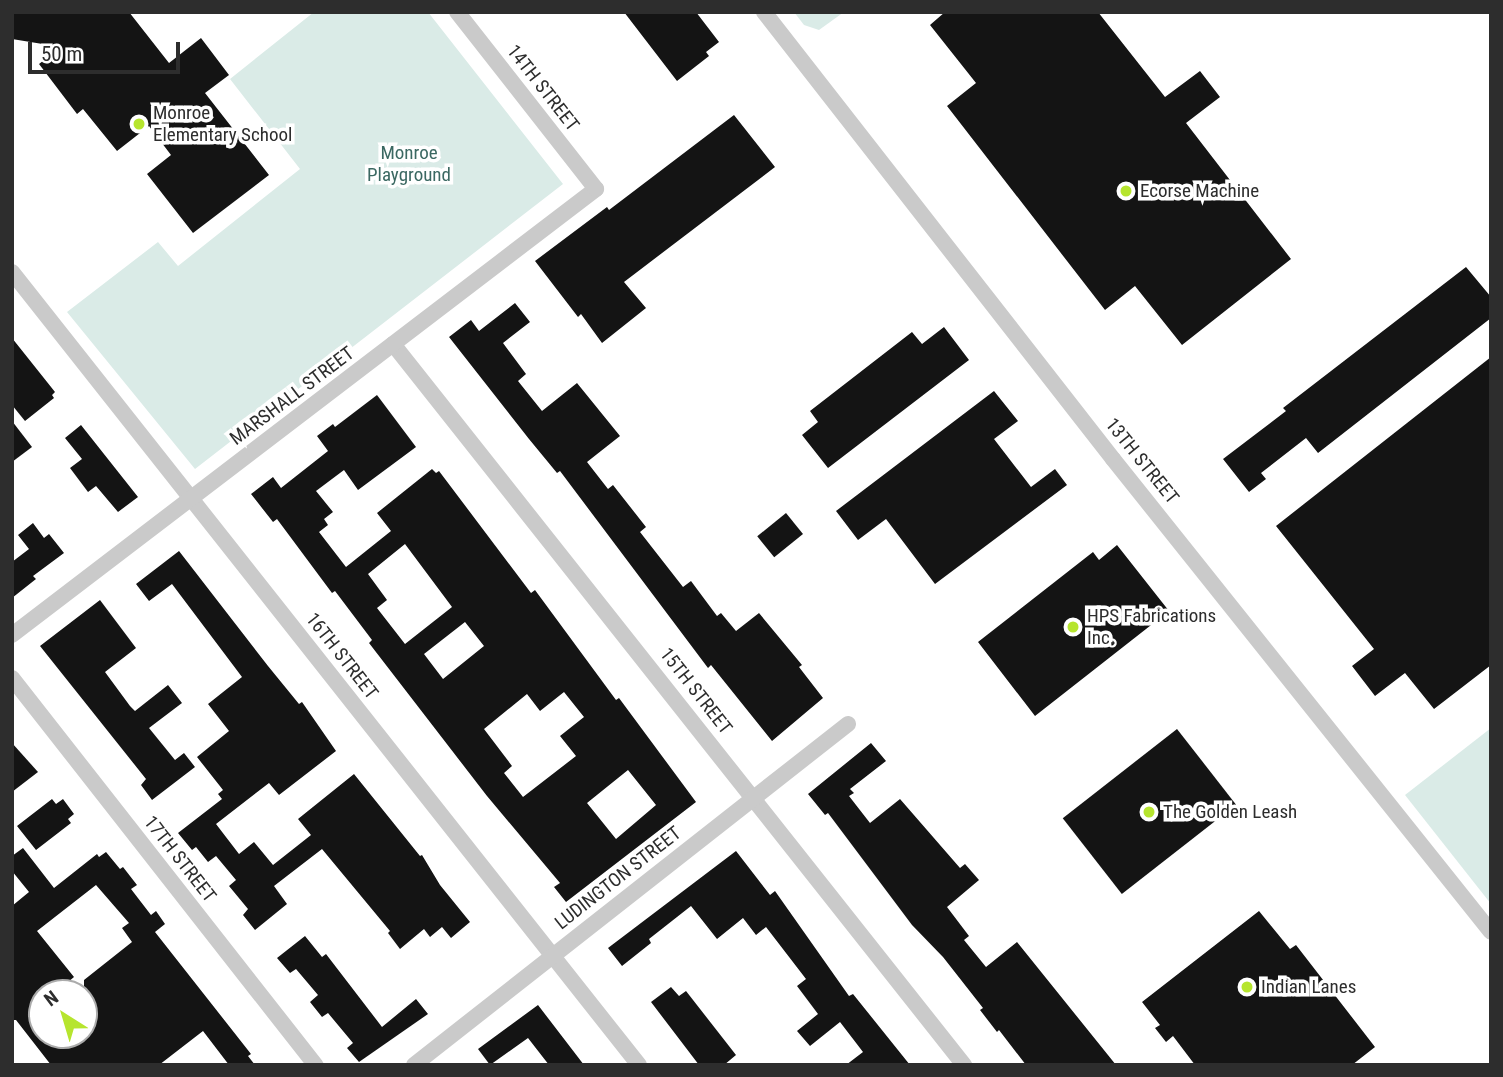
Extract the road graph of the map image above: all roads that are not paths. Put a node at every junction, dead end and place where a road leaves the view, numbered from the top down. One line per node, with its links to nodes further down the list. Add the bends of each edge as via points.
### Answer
1 (457, 12): 3 (street, 14TH STREET)
2 (764, 12): 11 (street, 13TH STREET)
3 (596, 189): 5 (street, MARSHALL STREET)
4 (12, 272): 6 (street, 16TH STREET)
5 (394, 344): 6 (street, MARSHALL STREET); 10 (street, 15TH STREET)
6 (191, 498): 7 (street, MARSHALL STREET); 12 (street, 16TH STREET)
7 (12, 635)
8 (12, 678): 13 (street, 17TH STREET)
9 (848, 724): 10 (street, LUDINGTON STREET)
10 (754, 798): 12 (street, LUDINGTON STREET); 16 (street, 15TH STREET)
11 (1491, 932)
12 (553, 956): 14 (street, LUDINGTON STREET); 15 (street, 16TH STREET)
13 (315, 1065)
14 (414, 1065)
15 (639, 1065)
16 (964, 1065)

